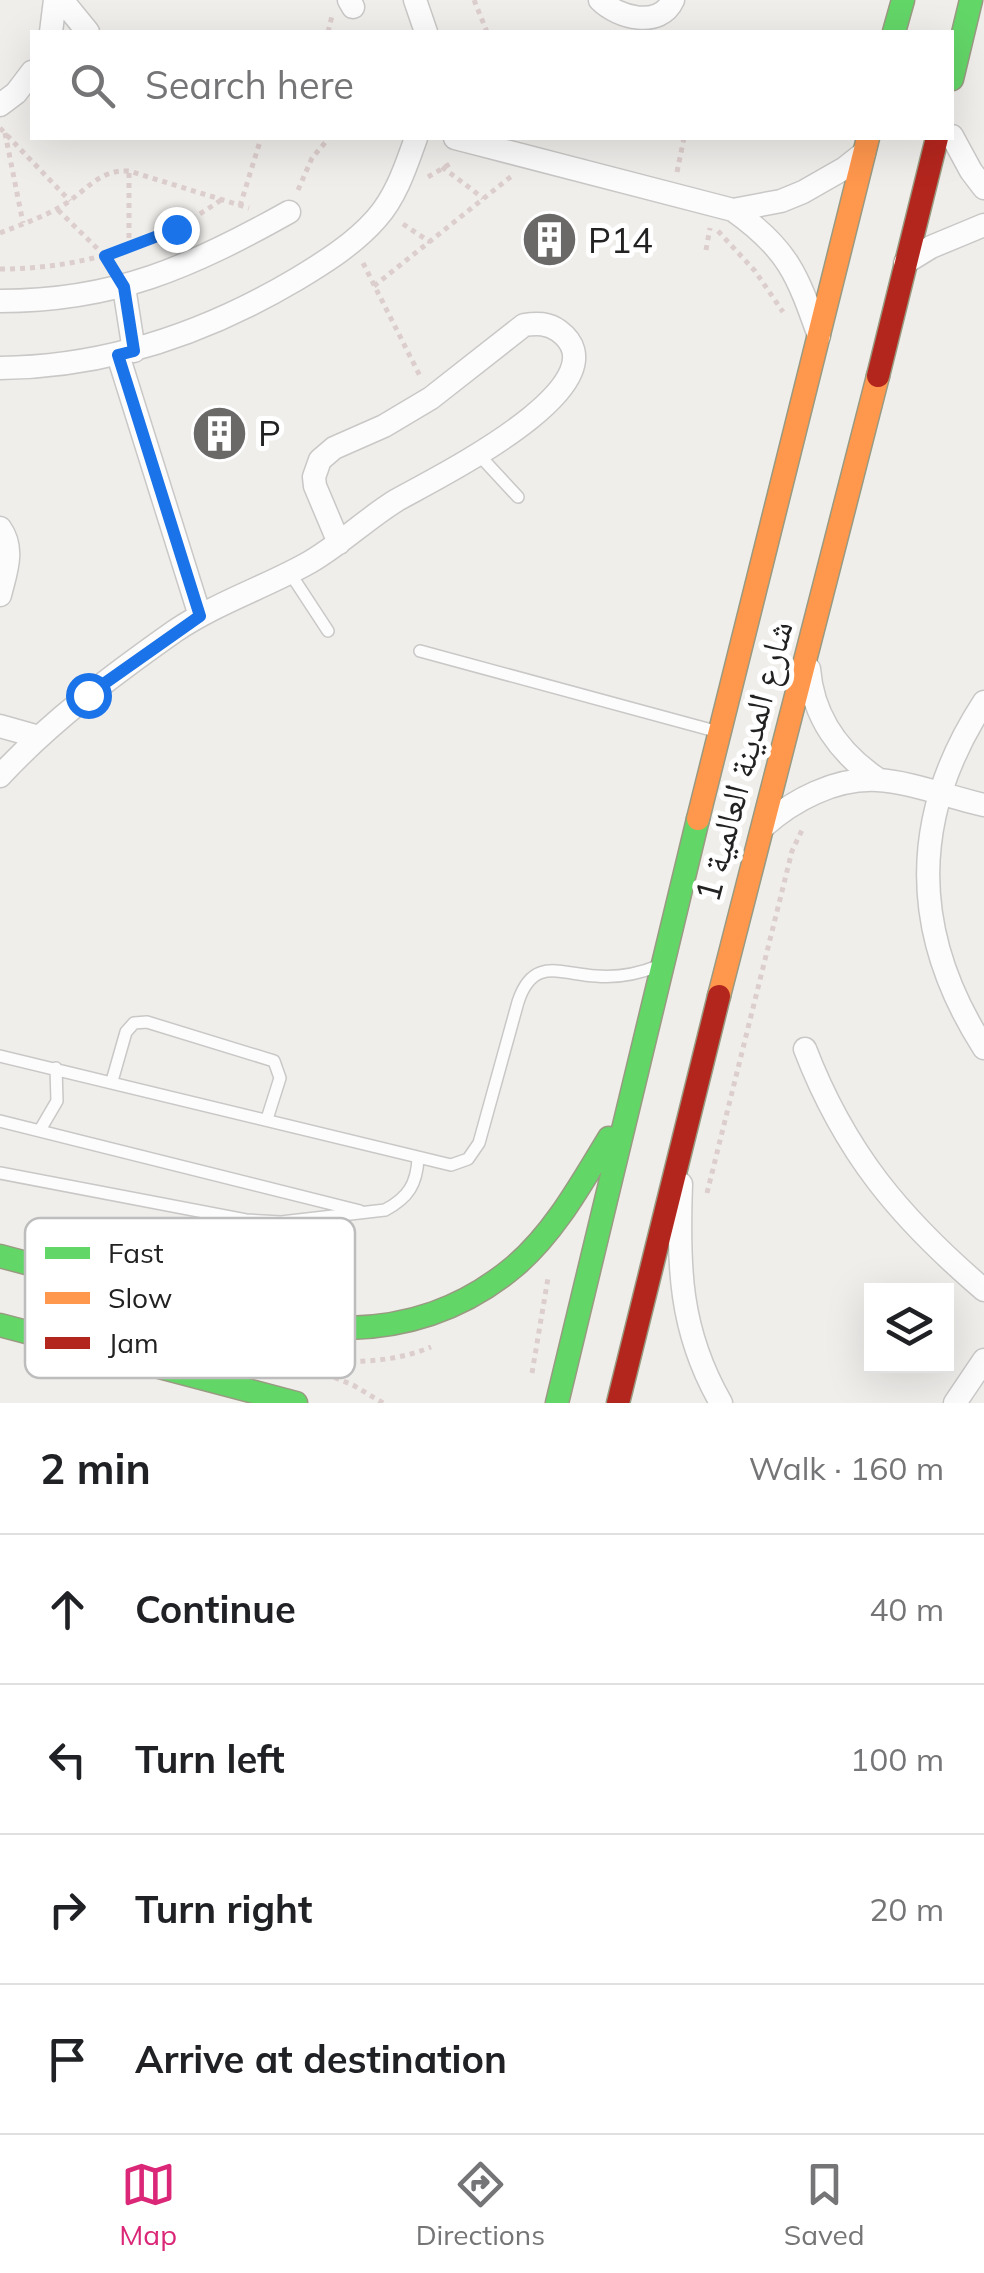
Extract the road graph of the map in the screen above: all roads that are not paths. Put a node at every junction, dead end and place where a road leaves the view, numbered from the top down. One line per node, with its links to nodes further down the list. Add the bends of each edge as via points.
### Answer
1 (58, 0): 7 (street); 8 (street)
2 (415, 0): 9 (street)
3 (600, 0): 4 (street, via 622,14 651,18)
4 (673, 0)
5 (903, 0): 10 (street)
6 (972, 0): 11 (street)
7 (51, 30)
8 (86, 30)
9 (425, 30)
10 (895, 30)
11 (954, 71)
12 (30, 75): 13 (street)
13 (0, 105)
14 (415, 140): 27 (street, via 394,194 352,242 274,293)
15 (463, 140): 20 (street)
16 (936, 140): 23 (street, شارع المدينة العالمية 1)
17 (954, 140): 19 (street)
18 (866, 145): 20 (street, via 845,168 803,192); 26 (street, شارع المدينة العالمية 1)
19 (984, 188)
20 (733, 210): 26 (street, via 777,245)
21 (284, 215): 24 (street, via 204,259)
22 (984, 225): 23 (street)
23 (905, 262): 38 (street, شارع المدينة العالمية 1)
24 (124, 287): 25 (street); 27 (street)
25 (0, 301)
26 (820, 337): 41 (street, شارع المدينة العالمية 1)
27 (126, 353): 28 (street); 35 (street)
28 (0, 368)
29 (480, 455): 30 (lane); 32 (street, via 378,512); 32 (street, via 550,400 572,373 572,347 552,326 524,325 431,398 320,460 315,486)
30 (518, 497)
31 (0, 528): 34 (street, via 10,556)
32 (339, 543): 33 (street)
33 (290, 573): 35 (street); 36 (lane)
34 (0, 594)
35 (200, 616): 42 (street)
36 (328, 631)
37 (420, 650): 41 (lane)
38 (808, 657): 44 (street, via 814,698 832,737); 47 (street, شارع المدينة العالمية 1)
39 (984, 702): 45 (street)
40 (0, 726): 42 (street)
41 (720, 733): 48 (street, شارع المدينة العالمية 1)
42 (39, 737): 43 (street)
43 (0, 776)
44 (879, 780): 45 (street); 47 (street, via 815,793)
45 (938, 794): 46 (street); 49 (street, via 927,868 932,927 948,984)
46 (984, 805)
47 (760, 829): 58 (street, شارع المدينة العالمية 1)
48 (662, 965): 54 (street, شارع المدينة العالمية 1); 59 (lane, via 612,976 549,970 528,981 475,1152 451,1165)
49 (984, 1048)
50 (805, 1050): 66 (street, via 870,1174)
51 (0, 1056): 52 (lane)
52 (56, 1068): 53 (lane); 57 (lane, via 57,1101)
53 (112, 1081): 55 (lane); 55 (lane, via 126,1032 147,1022 274,1061 280,1078)
54 (625, 1113): 68 (street, via 554,1224 513,1267 464,1300 407,1322); 73 (street, شارع المدينة العالمية 1)
55 (268, 1118): 59 (lane)
56 (0, 1121): 57 (lane)
57 (40, 1130): 61 (lane)
58 (683, 1131): 74 (street, شارع المدينة العالمية 1); 75 (street, via 682,1296 694,1344)
59 (418, 1158): 61 (lane, via 411,1190 400,1202)
60 (0, 1173): 62 (lane)
61 (369, 1213): 63 (lane)
62 (236, 1218)
63 (320, 1218)
64 (0, 1256): 65 (street)
65 (25, 1262)
66 (984, 1290)
67 (0, 1324): 69 (street)
68 (355, 1328)
69 (25, 1331)
70 (984, 1360): 76 (street)
71 (202, 1378): 72 (street)
72 (296, 1403)
73 (558, 1403)
74 (618, 1403)
75 (722, 1403)
76 (955, 1403)

